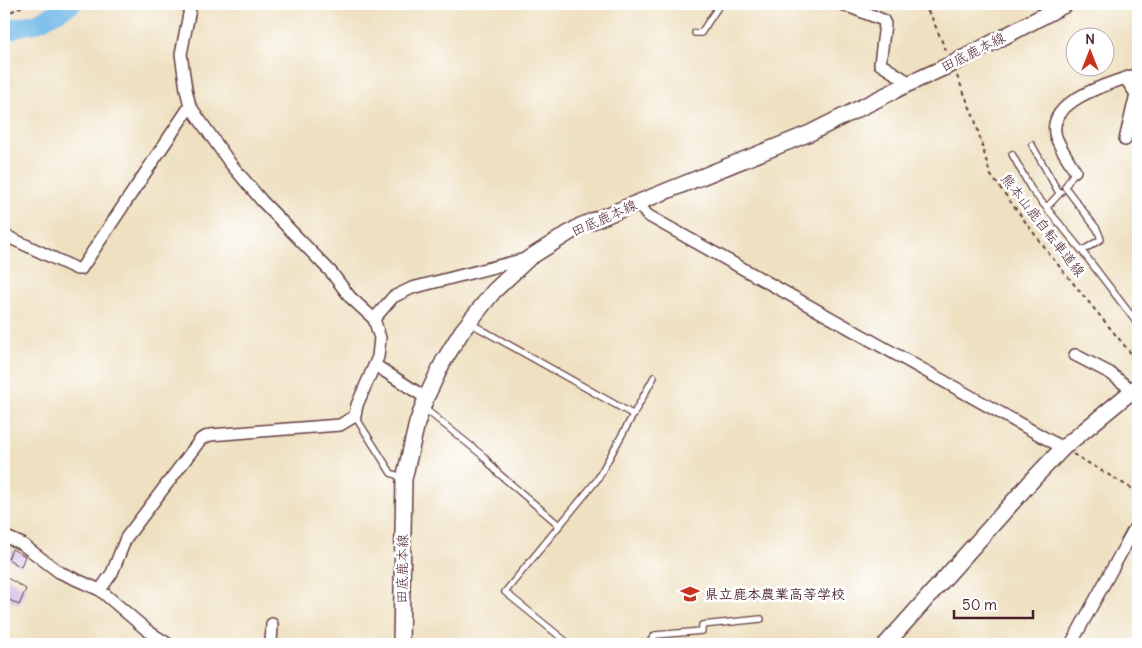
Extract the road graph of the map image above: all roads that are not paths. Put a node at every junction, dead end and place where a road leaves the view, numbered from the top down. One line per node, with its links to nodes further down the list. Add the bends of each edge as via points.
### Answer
1 (191, 4): 9 (street, via 180,54)
2 (720, 4): 5 (lane, via 700,33)
3 (1066, 4): 8 (main road, 田底鹿本線)
4 (851, 5): 8 (street, via 883,20 880,64)
5 (695, 33)
6 (1138, 74): 7 (street)
7 (1126, 78): 10 (street, via 1136,94); 13 (street, via 1070,102 1058,116 1056,137)
8 (910, 83): 16 (main road, 田底鹿本線, via 810,133)
9 (190, 106): 18 (street, via 81,269); 21 (street, via 262,202 331,272 350,297)
10 (1125, 140)
11 (1032, 145): 15 (lane)
12 (1012, 154): 17 (lane, via 1031,189)
13 (1075, 171): 14 (lane)
14 (1065, 186): 15 (lane); 19 (lane, via 1101,239)
15 (1059, 193): 17 (lane)
16 (638, 203): 20 (main road, 田底鹿本線, via 580,226); 31 (street, via 647,215)
17 (1047, 207): 19 (lane)
18 (4, 235)
19 (1082, 251): 23 (lane, via 1137,323)
20 (530, 258): 21 (street, via 412,288 393,297); 22 (main road, 田底鹿本線)
21 (374, 318): 25 (street, via 380,338)
22 (468, 322): 28 (main road, 田底鹿本線, via 443,362); 29 (lane)
23 (1138, 330)
24 (1075, 355): 27 (street)
25 (375, 365): 28 (street); 30 (street)
26 (654, 377): 29 (lane)
27 (1136, 388): 31 (main road)
28 (424, 402): 32 (main road, 田底鹿本線); 34 (lane, via 498,473)
29 (634, 414): 34 (lane, via 597,480)
30 (355, 416): 32 (lane, via 392,473); 36 (street, via 340,425 210,435 200,439 126,538 112,573)
31 (1063, 448): 44 (main road)
32 (404, 479): 41 (main road, 田底鹿本線)
33 (1138, 522): 45 (street)
34 (559, 525): 42 (lane, via 505,592)
35 (4, 536): 36 (street, via 22,544 58,572)
36 (100, 590): 39 (street)
37 (760, 619): 43 (lane, via 702,625 702,631 655,635)
38 (272, 624): 40 (street)
39 (168, 644)
40 (271, 644)
41 (401, 644)
42 (569, 644)
43 (648, 644)
44 (886, 644)
45 (1071, 644)

